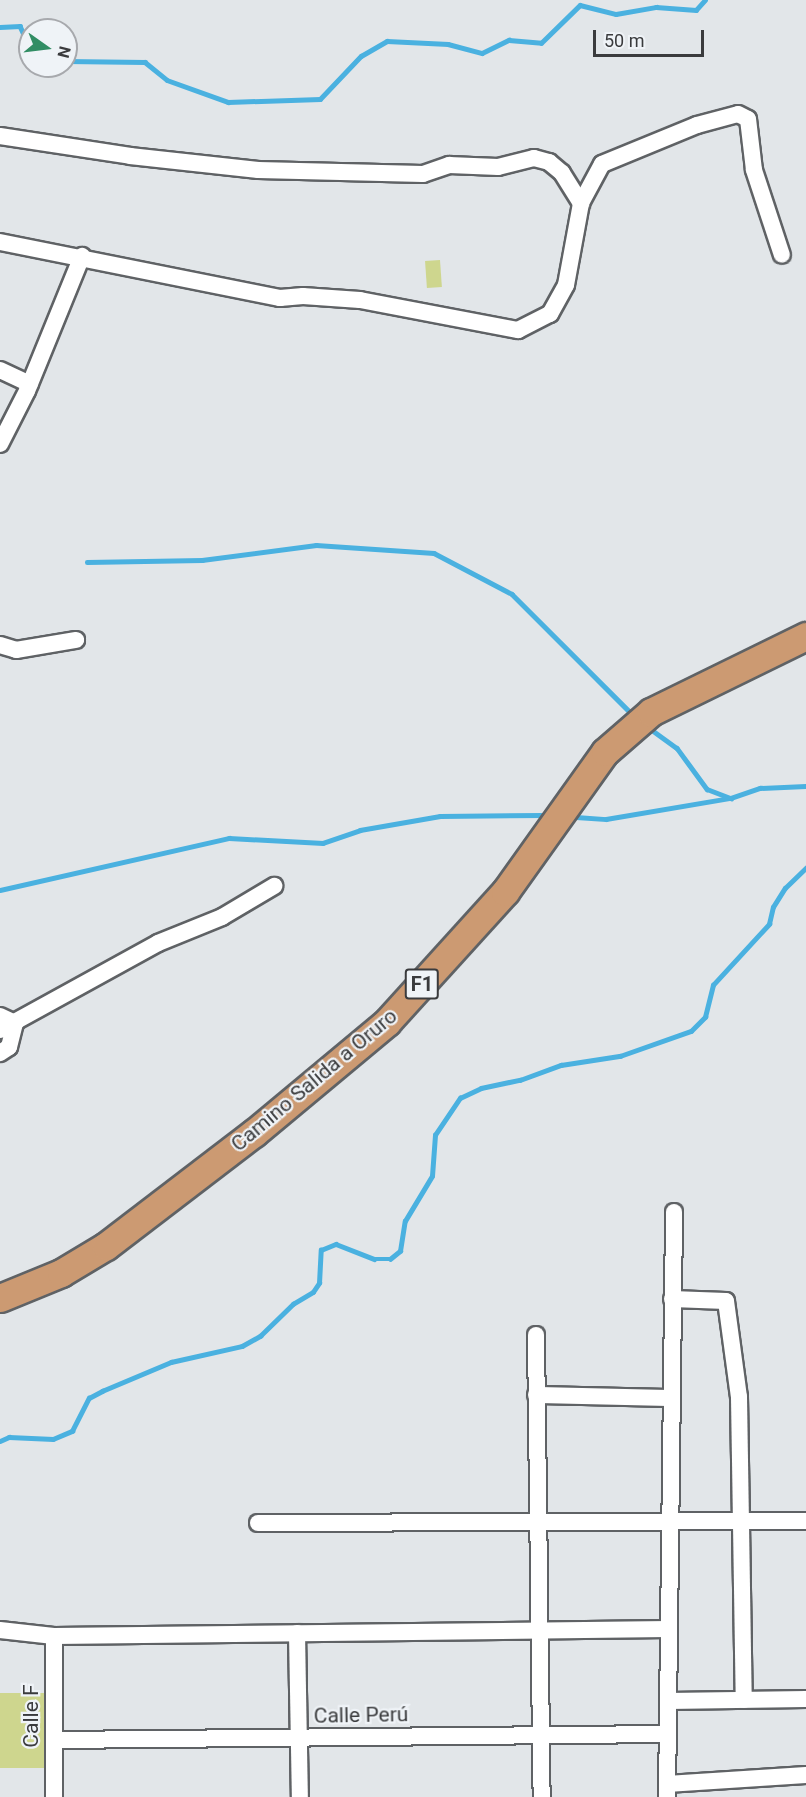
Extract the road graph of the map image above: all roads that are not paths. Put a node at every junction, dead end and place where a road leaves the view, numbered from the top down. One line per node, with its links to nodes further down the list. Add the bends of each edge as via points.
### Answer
1 (0, 136): 2 (street, via 258,170 423,174 449,165 498,167 534,158 549,162 562,173)
2 (581, 203): 4 (street, via 602,164 698,125 738,114 748,119 754,170); 5 (street, via 566,285 550,314 518,330 360,300 280,298)
3 (0, 242): 5 (street)
4 (782, 255)
5 (82, 256): 7 (street)
6 (0, 370): 7 (street)
7 (30, 384): 8 (street)
8 (0, 444)
9 (806, 636): 18 (highway, Camino Salida a Oruro / F1, via 651,712 605,752 505,892 387,1022 254,1132 106,1246 61,1273)
10 (76, 640): 11 (street, via 16,650)
11 (0, 645)
12 (274, 886): 14 (street, via 222,917 158,944)
13 (0, 1016): 14 (street)
14 (15, 1023): 15 (street); 16 (street, via 9,1047)
15 (0, 1030)
16 (0, 1053)
17 (675, 1212): 19 (street)
18 (0, 1298)
19 (672, 1299): 22 (street); 25 (street, via 726,1301 739,1397)
20 (536, 1335): 21 (street)
21 (536, 1395): 22 (street); 23 (street)
22 (671, 1398): 24 (street)
23 (537, 1521): 24 (street); 27 (street); 30 (street)
24 (670, 1521): 25 (street); 28 (street)
25 (741, 1521): 26 (street); 34 (street)
26 (806, 1521)
27 (258, 1523)
28 (669, 1629): 30 (street); 35 (street)
29 (0, 1630): 32 (street)
30 (539, 1630): 31 (street); 37 (street)
31 (297, 1634): 32 (street); 38 (street)
32 (54, 1636): 39 (street, Calle F)
33 (806, 1699): 34 (street)
34 (744, 1700): 35 (street)
35 (668, 1701): 36 (street)
36 (668, 1734): 37 (street, Calle Perú); 41 (street)
37 (540, 1736): 38 (street, Calle Perú); 44 (street)
38 (299, 1738): 39 (street, Calle Perú); 43 (street)
39 (54, 1740): 42 (street, Calle F)
40 (806, 1774): 41 (street)
41 (667, 1791)
42 (54, 1797)
43 (300, 1797)
44 (542, 1797)

